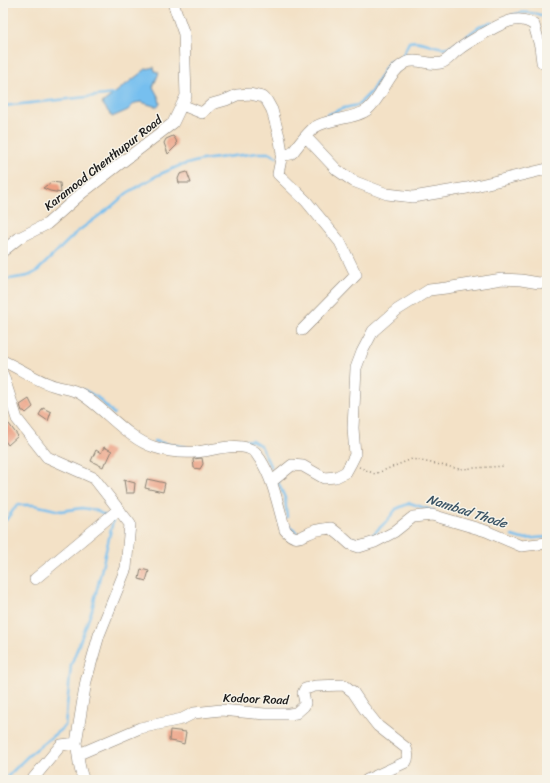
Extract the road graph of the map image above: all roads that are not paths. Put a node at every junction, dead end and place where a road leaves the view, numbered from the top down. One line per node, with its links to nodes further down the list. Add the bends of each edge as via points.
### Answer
1 (173, 3): 3 (street, Karamood Chenthupur Road, via 184,34 186,96)
2 (546, 64): 4 (street, via 542,62 534,25 512,20 496,26 464,45 441,63 407,62 388,79 383,91 367,109 316,126)
3 (182, 105): 5 (street, via 202,113 212,104 237,95 263,97 272,110); 7 (street, Karamood Chenthupur Road, via 173,123 82,193 47,224 19,238)
4 (306, 137): 5 (street, via 291,154); 6 (street, via 337,170 353,181 387,194 413,197 467,188)
5 (281, 150): 9 (street, via 278,174 306,201 340,242 356,275)
6 (547, 169)
7 (3, 251)
8 (547, 282): 12 (street, via 502,279 429,290 397,310 373,331 356,368 353,428 355,455 346,472 324,478 303,466 292,465)
9 (302, 330)
10 (3, 361): 12 (street, via 55,386 80,393 134,437 153,447 194,452 234,446 248,448 255,452)
11 (3, 377): 13 (street, via 17,419 47,457 94,478)
12 (272, 482): 14 (street, via 285,530 297,538 316,530 331,528 350,544 359,546 375,542 394,532 413,517 432,515 486,531 521,546)
13 (119, 509): 15 (street); 16 (street, via 130,524 126,568 99,635 86,681)
14 (547, 543)
15 (35, 579)
16 (78, 748): 17 (street, via 61,745); 18 (street, via 80,773); 19 (street, Kodoor Road, via 140,728 182,719 194,713 221,710 296,713 304,706 305,689 344,685 353,692 378,726 406,748 408,753 406,762)
17 (32, 780)
18 (84, 780)
19 (366, 780)

